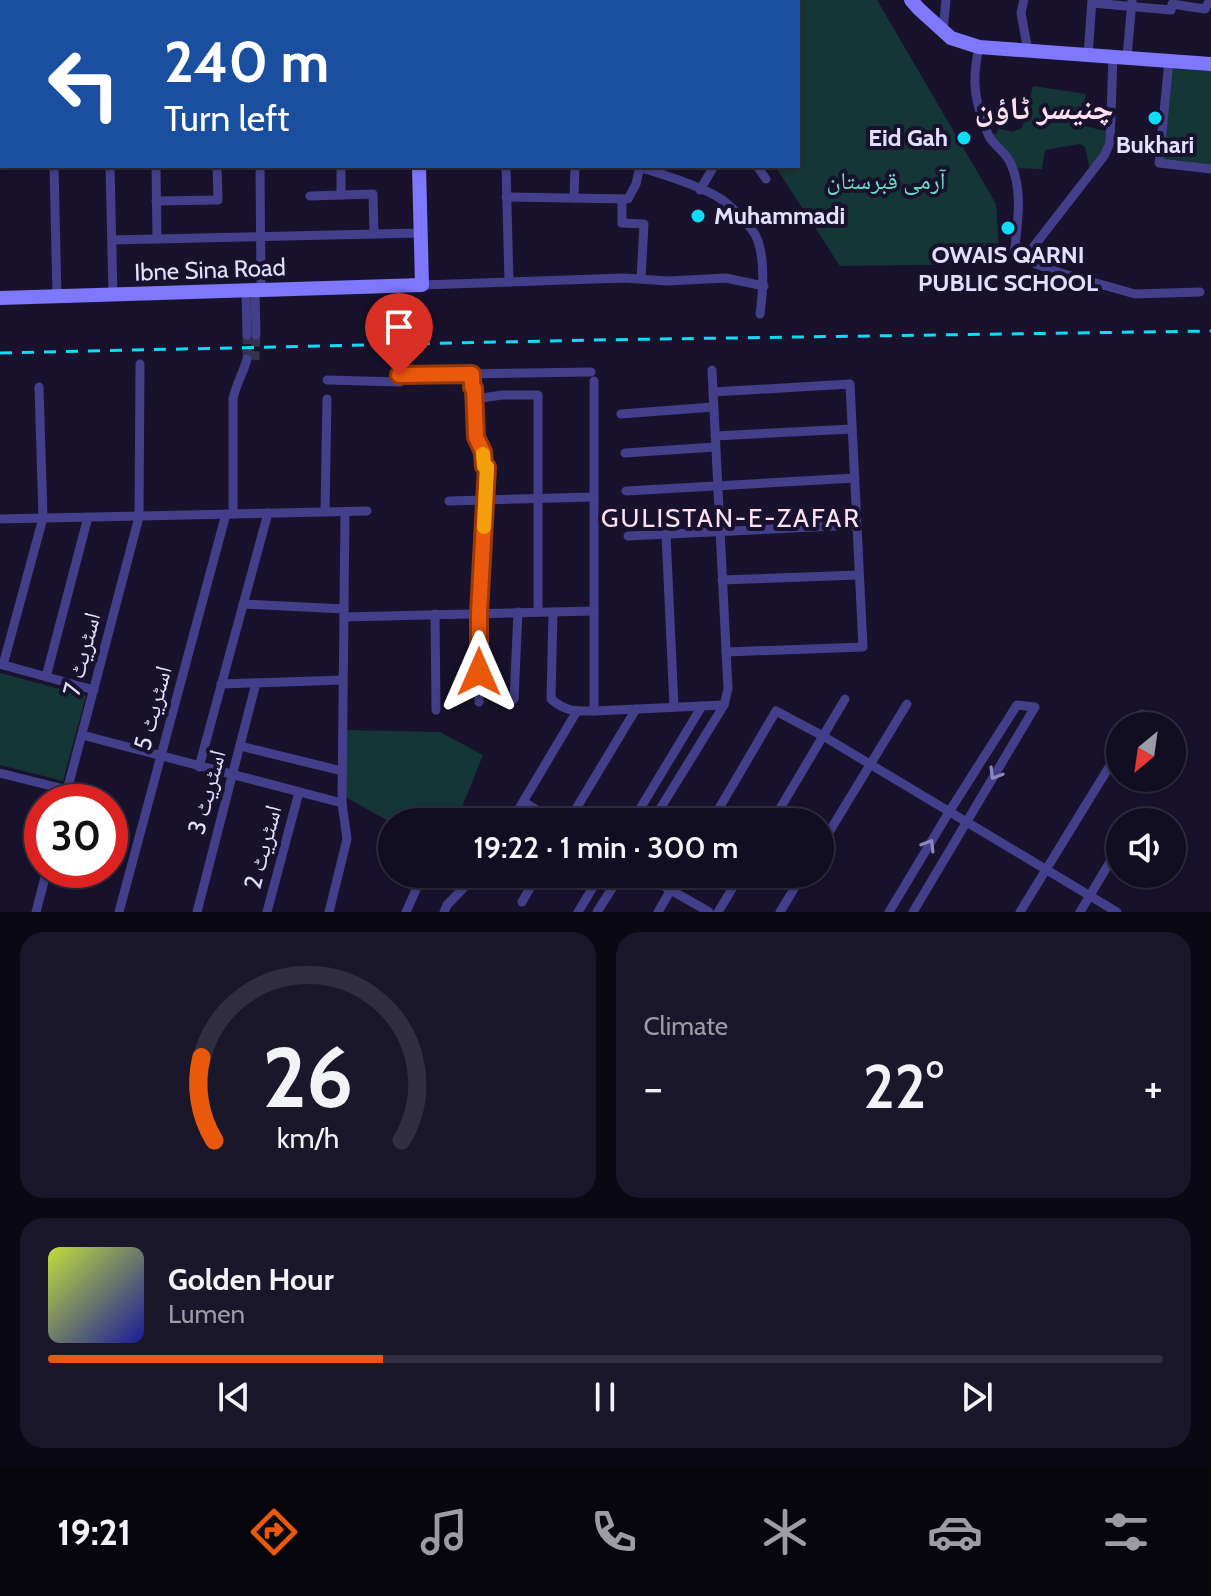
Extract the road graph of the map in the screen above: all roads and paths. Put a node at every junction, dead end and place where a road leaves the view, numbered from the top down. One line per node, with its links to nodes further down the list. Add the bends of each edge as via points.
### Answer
1 (911, 0): 7 (street)
2 (946, 0): 7 (street)
3 (1024, 0): 9 (street, via 1021,13)
4 (1210, 0): 6 (street, via 1205,9)
5 (1092, 1): 6 (street); 10 (street)
6 (1132, 3): 11 (street)
7 (943, 30): 8 (street)
8 (979, 47): 9 (street); 41 (street, via 973,87 990,138 1010,160 1019,202 1014,256)
9 (1028, 51): 10 (street)
10 (1088, 55): 11 (street)
11 (1120, 57): 12 (street); 41 (street, via 1104,156)
12 (1169, 61): 13 (street); 27 (street, via 1159,163)
13 (1211, 64)
14 (54, 168): 49 (street)
15 (110, 168): 40 (street)
16 (156, 168): 35 (street)
17 (217, 168): 35 (street, via 218,200)
18 (260, 168): 38 (street)
19 (341, 168): 30 (street)
20 (419, 168): 36 (street)
21 (506, 168): 32 (street)
22 (575, 168): 33 (street)
23 (638, 168): 34 (street, via 636,184 628,199)
24 (644, 168): 29 (street)
25 (713, 168): 29 (street)
26 (758, 168): 28 (street)
27 (1211, 169)
28 (766, 179)
29 (700, 190): 45 (street, via 722,200 750,227 758,241)
30 (341, 195): 31 (street); 37 (street, via 373,194)
31 (310, 196)
32 (506, 197): 33 (street); 43 (street)
33 (574, 198): 34 (street)
34 (622, 199): 42 (street, via 622,223 644,224)
35 (156, 201): 39 (street)
36 (420, 233): 37 (street); 44 (street)
37 (374, 234): 38 (street)
38 (260, 235): 39 (street); 46 (street)
39 (157, 239): 40 (street)
40 (112, 240): 48 (street)
41 (1024, 259): 47 (street, via 1135,294)
42 (641, 279): 43 (street); 45 (street, via 726,278)
43 (509, 282): 44 (street)
44 (422, 285): 46 (street, Ibne Sina Road)
45 (764, 286): 51 (street)
46 (254, 290): 48 (street, Ibne Sina Road); 52 (street)
47 (1200, 292)
48 (113, 295): 49 (street, Ibne Sina Road)
49 (57, 297): 50 (street, Ibne Sina Road)
50 (0, 298)
51 (760, 314)
52 (251, 335)
53 (251, 360): 78 (street, اسٹریٹ 5, via 233,399)
54 (140, 364): 80 (street, اسٹریٹ 7)
55 (712, 370): 59 (street)
56 (472, 374): 57 (street, via 399,375 400,382); 61 (street); 70 (street, via 593,376)
57 (327, 380)
58 (39, 387): 81 (street)
59 (713, 392): 62 (street); 64 (street, via 850,384)
60 (327, 399): 75 (street)
61 (475, 399): 71 (street, via 538,395); 72 (street, via 476,437 487,467)
62 (713, 407): 63 (street); 65 (street)
63 (621, 414)
64 (852, 429): 65 (street); 67 (street)
65 (715, 442): 66 (street); 68 (street)
66 (625, 453)
67 (855, 478): 68 (street); 83 (street)
68 (717, 486): 69 (street); 84 (street)
69 (626, 491)
70 (594, 497): 71 (street); 90 (street)
71 (538, 498): 72 (street); 92 (street)
72 (485, 500): 73 (street); 95 (street)
73 (449, 501)
74 (367, 511): 76 (street)
75 (325, 512): 76 (street); 77 (street)
76 (345, 512): 94 (street)
77 (268, 513): 78 (street); 89 (street)
78 (230, 514): 80 (street); 118 (street, اسٹریٹ 5)
79 (88, 517): 80 (street); 81 (street); 99 (street)
80 (139, 517): 103 (street, اسٹریٹ 7)
81 (43, 518): 82 (street); 98 (street)
82 (0, 519)
83 (857, 525): 84 (street); 87 (street)
84 (720, 531): 85 (street); 88 (street)
85 (666, 534): 86 (street); 110 (street)
86 (628, 536)
87 (859, 575): 88 (street); 97 (street, via 863,647)
88 (722, 580): 97 (street)
89 (243, 604): 94 (street); 102 (street)
90 (594, 611): 93 (street); 114 (street)
91 (518, 612): 92 (street); 95 (street); 104 (street)
92 (538, 612): 93 (street)
93 (553, 612): 113 (street, via 551,699)
94 (344, 613): 96 (street); 100 (street)
95 (479, 613): 96 (street); 106 (street)
96 (435, 614): 112 (street)
97 (726, 652): 108 (street)
98 (1, 664): 99 (street)
99 (46, 677): 103 (street)
100 (343, 680): 101 (street); 121 (street)
101 (256, 683): 102 (street); 117 (street, اسٹریٹ 3)
102 (221, 684): 120 (street)
103 (94, 690): 115 (street, اسٹریٹ 7)
104 (514, 699)
105 (845, 699): 116 (street)
106 (479, 702)
107 (907, 704): 119 (street)
108 (724, 705): 109 (street); 134 (street)
109 (702, 706): 110 (street); 133 (street)
110 (674, 707): 111 (street)
111 (636, 709): 114 (street); 132 (street)
112 (436, 710)
113 (577, 711): 114 (street); 128 (street)
114 (594, 711)
115 (82, 735): 118 (street); 126 (street, اسٹریٹ 7)
116 (823, 736): 119 (street); 135 (street, via 776,711); 136 (street)
117 (240, 746): 121 (street); 124 (street, اسٹریٹ 3)
118 (161, 756): 120 (street); 154 (street, اسٹریٹ 5)
119 (871, 765): 137 (street); 139 (street)
120 (199, 767): 124 (street)
121 (342, 771): 129 (street)
122 (1106, 772): 141 (street)
123 (0, 773): 125 (street)
124 (232, 776): 127 (street); 155 (street, اسٹریٹ 3)
125 (44, 784)
126 (70, 784)
127 (299, 792): 129 (street); 156 (street, اسٹریٹ 2)
128 (524, 802): 130 (street); 131 (street)
129 (342, 803): 157 (street, via 347,839)
130 (520, 808)
131 (534, 808)
132 (576, 808)
133 (640, 808)
134 (661, 808)
135 (719, 808)
136 (780, 808)
137 (949, 812): 138 (street); 138 (street, one-way to 138, via 1017,705 1035,707); 166 (street, one-way to 137)
138 (967, 822): 141 (street); 167 (street)
139 (834, 824)
140 (1106, 869): 151 (street)
141 (1046, 870): 151 (street); 168 (street)
142 (42, 888): 153 (street)
143 (417, 888): 158 (street)
144 (463, 888): 159 (street)
145 (530, 888): 152 (street)
146 (593, 888): 160 (street)
147 (612, 888): 161 (street)
148 (733, 888): 164 (street)
149 (795, 888): 165 (street)
150 (672, 889): 162 (street); 163 (street)
151 (1090, 896): 169 (street); 170 (street)
152 (522, 902)
153 (36, 912)
154 (119, 912)
155 (197, 912)
156 (267, 912)
157 (329, 912)
158 (406, 912)
159 (444, 912)
160 (578, 912)
161 (597, 912)
162 (658, 912)
163 (709, 912)
164 (718, 912)
165 (780, 912)
166 (889, 912)
167 (913, 912)
168 (1020, 912)
169 (1080, 912)
170 (1117, 912)

